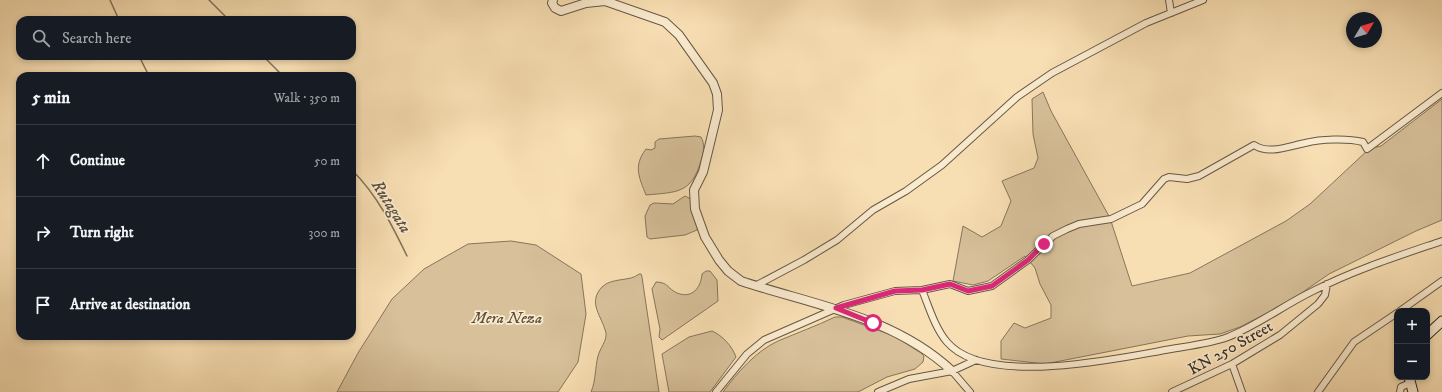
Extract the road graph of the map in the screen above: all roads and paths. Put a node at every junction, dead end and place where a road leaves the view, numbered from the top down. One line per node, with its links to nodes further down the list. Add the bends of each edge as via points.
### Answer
1 (553, 0): 9 (street, via 555,8 561,11 586,3 605,1 665,22 679,35 713,83 718,110 703,172 694,190 695,209 718,260 740,281)
2 (1169, 0): 4 (street)
3 (1203, 0): 4 (street)
4 (1171, 13): 9 (street, via 1107,42 1052,73 1017,97 942,165 906,191 873,210 837,240)
5 (1442, 93): 10 (street, via 1367,149 1363,142 1344,139 1304,143 1282,149 1261,150 1254,145 1199,176 1164,179 1142,204 1111,220 1079,224 1066,229 1053,236 1028,260 992,286 968,291 950,284)
6 (1442, 241): 8 (street, via 1367,266)
7 (1442, 281): 12 (street)
8 (1327, 284): 16 (street, via 1226,338 1103,361 1050,367 1021,368); 17 (street, KN 250 Street, via 1325,295 1318,304 1280,335)
9 (755, 286): 11 (street)
10 (922, 290): 11 (street, via 895,291); 16 (street, via 947,342 959,352)
11 (836, 308): 18 (street, via 906,338 935,356); 20 (street, via 764,340 746,354)
12 (1404, 308)
13 (1394, 315): 25 (street, via 1354,342)
14 (1442, 321): 15 (main road)
15 (1430, 332)
16 (976, 360): 18 (street)
17 (1232, 364): 23 (street, KN 250 Street); 24 (street)
18 (952, 371): 21 (street, via 909,379); 22 (street)
19 (1411, 384): 26 (street, via 1402,387)
20 (716, 392)
21 (878, 392)
22 (970, 392)
23 (1172, 392)
24 (1242, 392)
25 (1318, 392)
26 (1400, 392)

